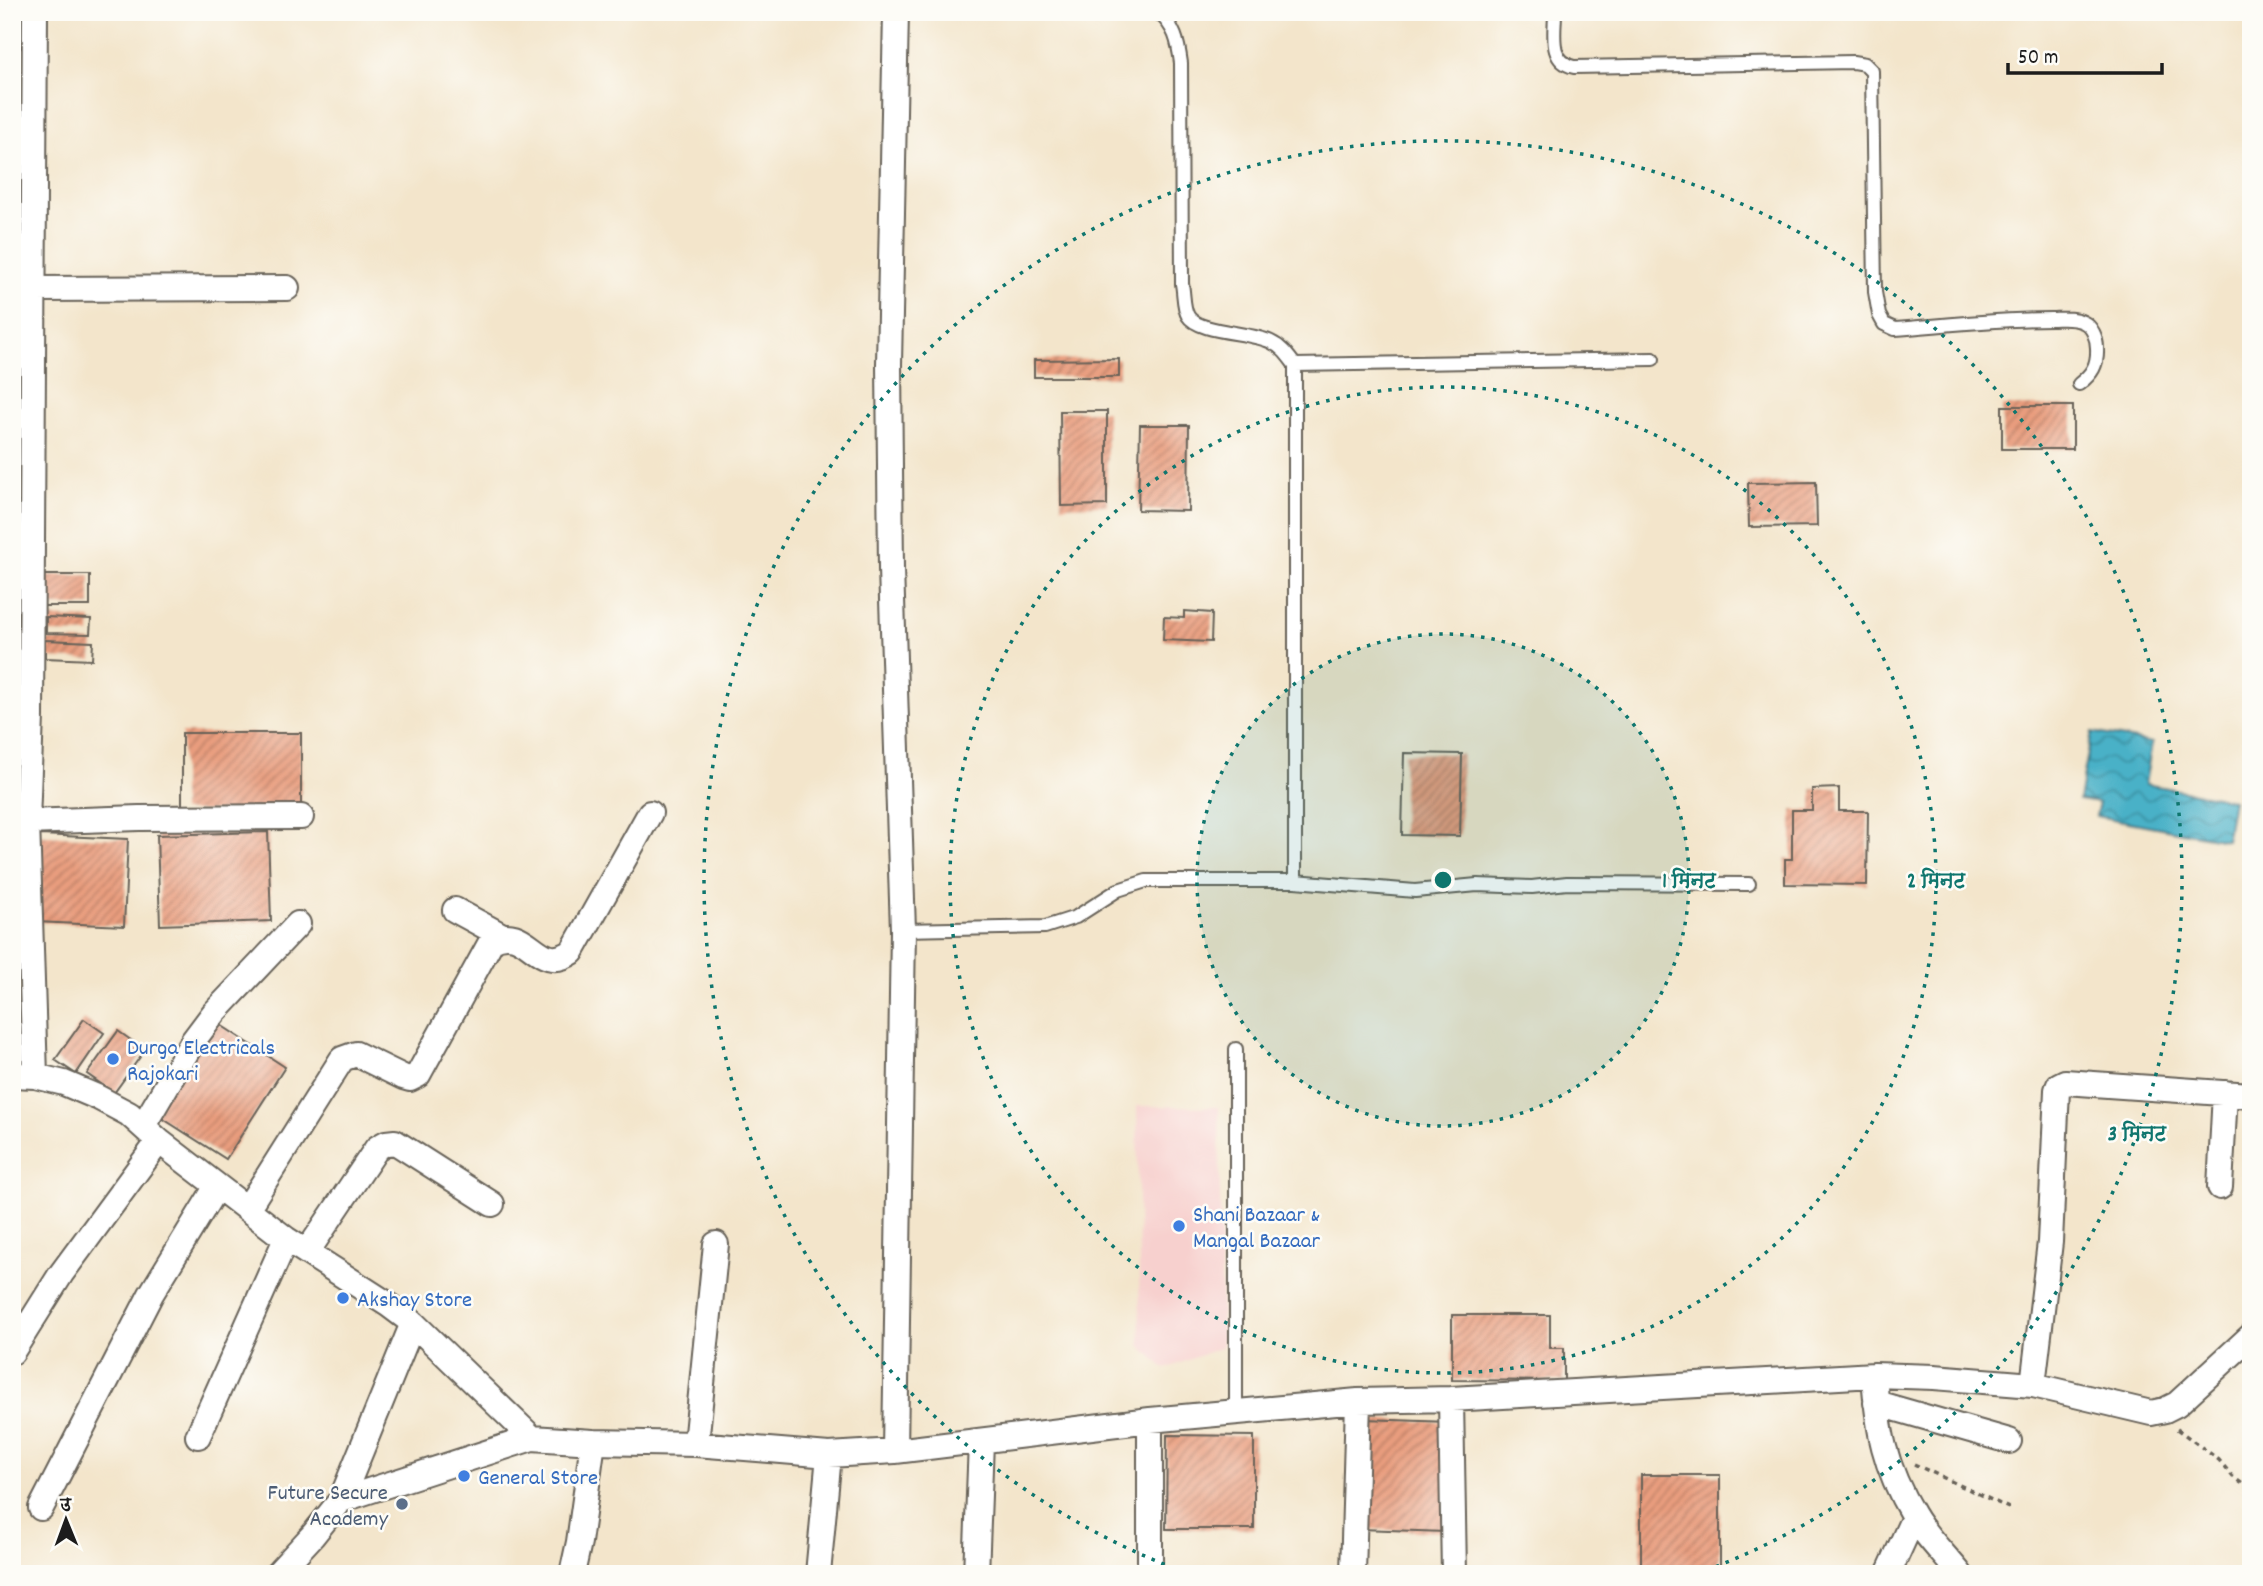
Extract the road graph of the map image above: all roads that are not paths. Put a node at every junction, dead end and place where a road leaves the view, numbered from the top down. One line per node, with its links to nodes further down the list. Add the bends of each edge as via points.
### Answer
1 (35, 12): 6 (street)
2 (896, 12): 19 (street, via 889,364)
3 (1158, 12): 8 (lane, via 1178,40 1181,63 1186,314 1203,326 1271,342)
4 (1555, 12): 9 (lane, via 1555,52 1562,62 1574,67 1864,64 1872,71 1875,292 1884,324 1895,329 2035,319 2082,321 2091,328 2097,354 2090,376)
5 (286, 288): 6 (street)
6 (33, 289): 10 (street)
7 (1653, 359): 8 (lane)
8 (1295, 365): 15 (lane)
9 (2078, 384)
10 (22, 602): 11 (street)
11 (21, 716): 14 (street)
12 (650, 813): 20 (street, via 572,952 561,960 550,959 514,935)
13 (301, 817): 14 (street)
14 (27, 822): 22 (street)
15 (1295, 881): 16 (lane, via 1415,891 1567,883); 19 (lane, via 1146,881 1118,890 1076,917 1045,927)
16 (1749, 884)
17 (456, 910): 20 (street)
18 (298, 924): 25 (street, via 193,1041)
19 (903, 930): 49 (street)
20 (501, 935): 29 (street, via 492,940 418,1075 411,1079 356,1054 342,1059)
21 (1236, 1049): 41 (lane)
22 (24, 1075): 25 (street, via 64,1083 97,1097 129,1114)
23 (2225, 1093): 24 (street); 27 (street); 37 (street, via 2059,1085 2050,1242)
24 (2251, 1095)
25 (151, 1134): 26 (street); 35 (street)
26 (217, 1186): 29 (street); 52 (street, via 152,1294)
27 (2220, 1187)
28 (492, 1204): 32 (street, via 395,1142 386,1143 377,1148)
29 (247, 1209): 30 (street)
30 (286, 1239): 32 (street); 43 (street)
31 (716, 1244): 48 (street)
32 (307, 1252): 33 (street)
33 (413, 1323): 44 (street); 51 (street)
34 (2251, 1336): 37 (street, via 2165,1410 2151,1413)
35 (12, 1352)
36 (1874, 1375): 37 (street); 38 (street); 40 (street)
37 (2033, 1385)
38 (1451, 1399): 39 (street); 60 (street)
39 (1357, 1401): 41 (street); 59 (street)
40 (1876, 1403): 45 (street); 53 (street, via 1883,1450)
41 (1237, 1412): 42 (street)
42 (1150, 1420): 47 (street); 58 (street)
43 (198, 1436)
44 (532, 1438): 46 (street); 51 (street)
45 (2009, 1441)
46 (593, 1442): 48 (street); 55 (street)
47 (981, 1442): 49 (street); 57 (street)
48 (696, 1444): 50 (street)
49 (895, 1451): 50 (street)
50 (829, 1455): 56 (street)
51 (341, 1500): 54 (street)
52 (41, 1508)
53 (1914, 1517): 61 (street); 62 (street)
54 (277, 1574)
55 (572, 1574)
56 (818, 1574)
57 (976, 1574)
58 (1150, 1574)
59 (1353, 1574)
60 (1454, 1574)
61 (1888, 1574)
62 (1960, 1574)

